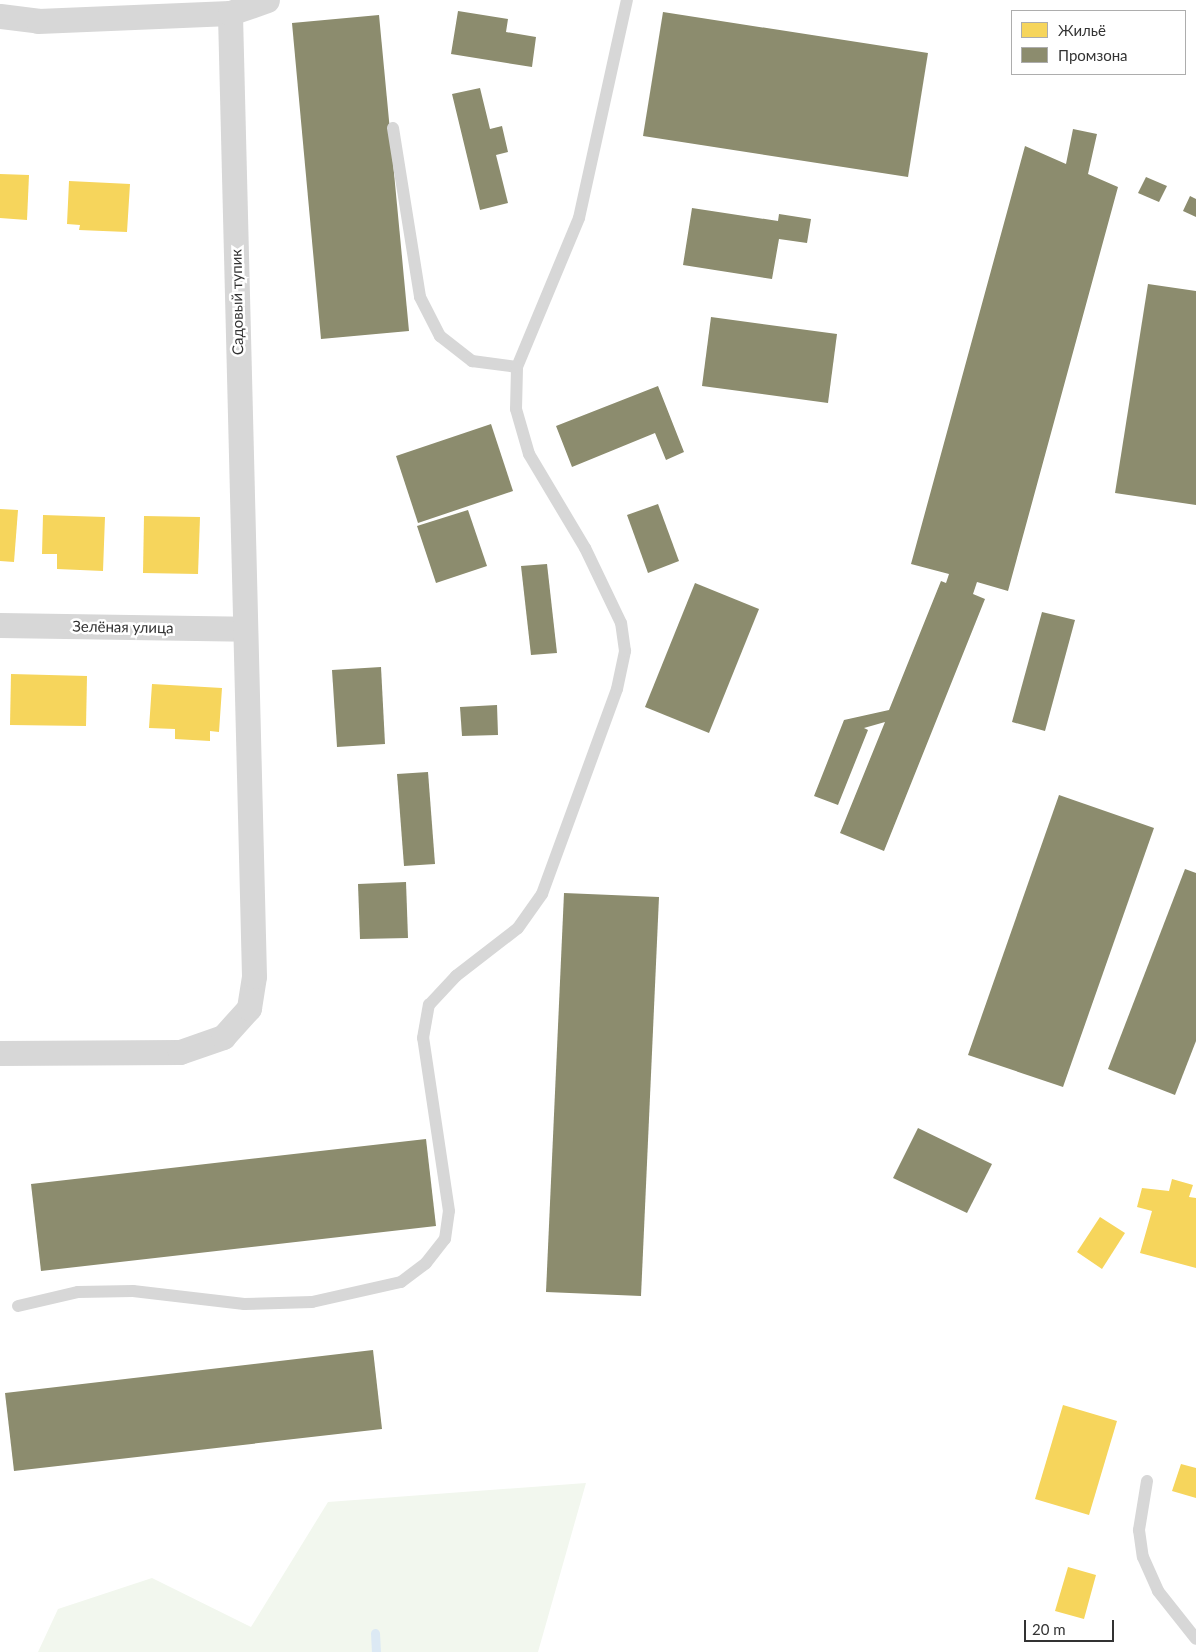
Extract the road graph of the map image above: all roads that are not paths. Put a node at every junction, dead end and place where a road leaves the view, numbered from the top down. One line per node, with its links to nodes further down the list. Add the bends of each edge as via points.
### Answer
1 (267, 0): 3 (street)
2 (628, 0): 6 (lane, via 579,218)
3 (230, 13): 4 (street, via 38,21); 8 (street, Садовый тупик)
4 (0, 16)
5 (393, 128): 6 (lane, via 420,298 440,336 472,361)
6 (517, 367): 10 (lane, via 516,409 529,454 589,556 621,623 625,651 617,689 542,894 518,928 456,976 429,1005 423,1038 449,1211 445,1239 426,1263 401,1282 312,1302 244,1304 132,1291 87,1292)
7 (0, 625): 8 (street, Зелёная улица)
8 (245, 629): 9 (street, Садовый тупик, via 254,976 249,1008 223,1037 180,1052)
9 (0, 1053)
10 (18, 1306)
11 (1146, 1481): 12 (lane, via 1139,1530 1143,1557 1158,1591)
12 (1196, 1638)

